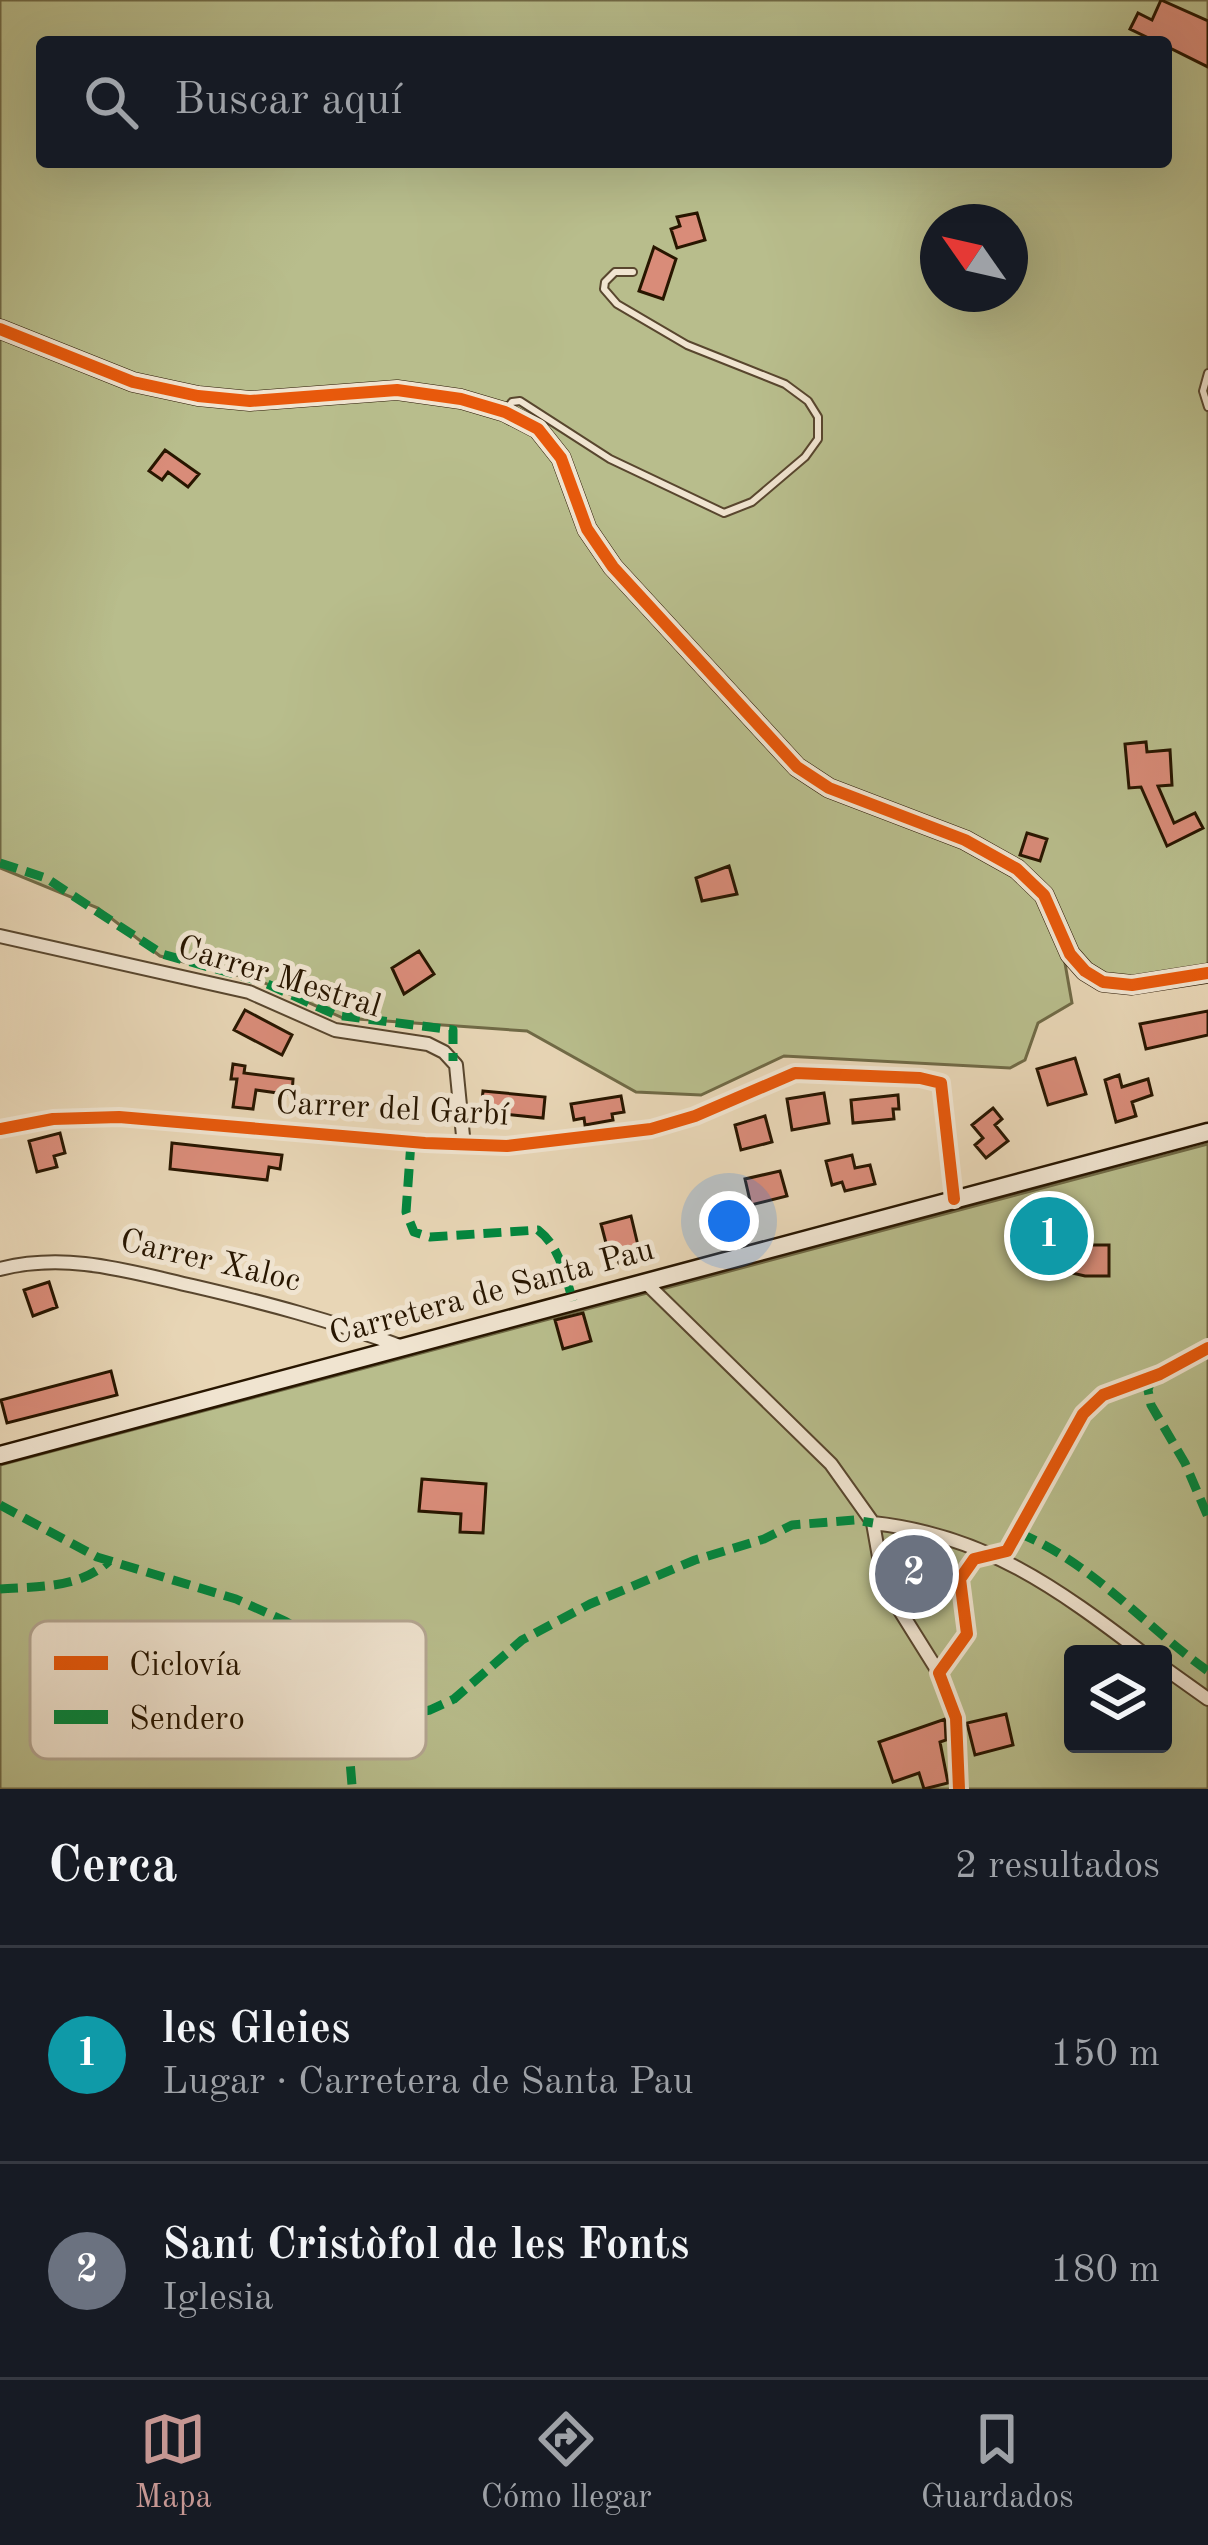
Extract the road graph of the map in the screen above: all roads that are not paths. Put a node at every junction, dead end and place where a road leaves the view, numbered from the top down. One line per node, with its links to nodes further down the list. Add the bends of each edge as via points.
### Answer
1 (633, 272): 5 (lane, via 605,281 617,304 808,401 818,439 805,457 752,502 724,513 610,460 520,400)
2 (0, 329): 5 (street, via 134,382 198,396 397,389)
3 (1208, 373): 4 (lane)
4 (1208, 407)
5 (505, 412): 7 (street, via 538,429 561,458 587,529 613,567 797,766 844,795 1018,869 1044,895 1070,954 1103,982)
6 (0, 936): 10 (street, Carrer Mestral, via 249,992 344,1032 437,1047 456,1065)
7 (1208, 973)
8 (0, 1129): 10 (street, Carrer del Garbí, via 119,1117)
9 (1208, 1132): 11 (street, Carretera de Santa Pau)
10 (464, 1146): 11 (street, Carrer del Garbí, via 651,1129 795,1073 920,1078 941,1083)
11 (954, 1199): 13 (street, Carretera de Santa Pau)
12 (0, 1269): 14 (street, Carrer Xaloc, via 91,1263 309,1312)
13 (645, 1282): 14 (street, Carretera de Santa Pau); 16 (street, via 830,1465)
14 (402, 1347): 15 (street, Carretera de Santa Pau)
15 (0, 1455)
16 (872, 1523): 17 (street, via 976,1546 1060,1590); 20 (street, via 884,1585 939,1673 956,1718)
17 (1132, 1645)
18 (1172, 1673): 19 (street)
19 (1208, 1699)
20 (959, 1789)

